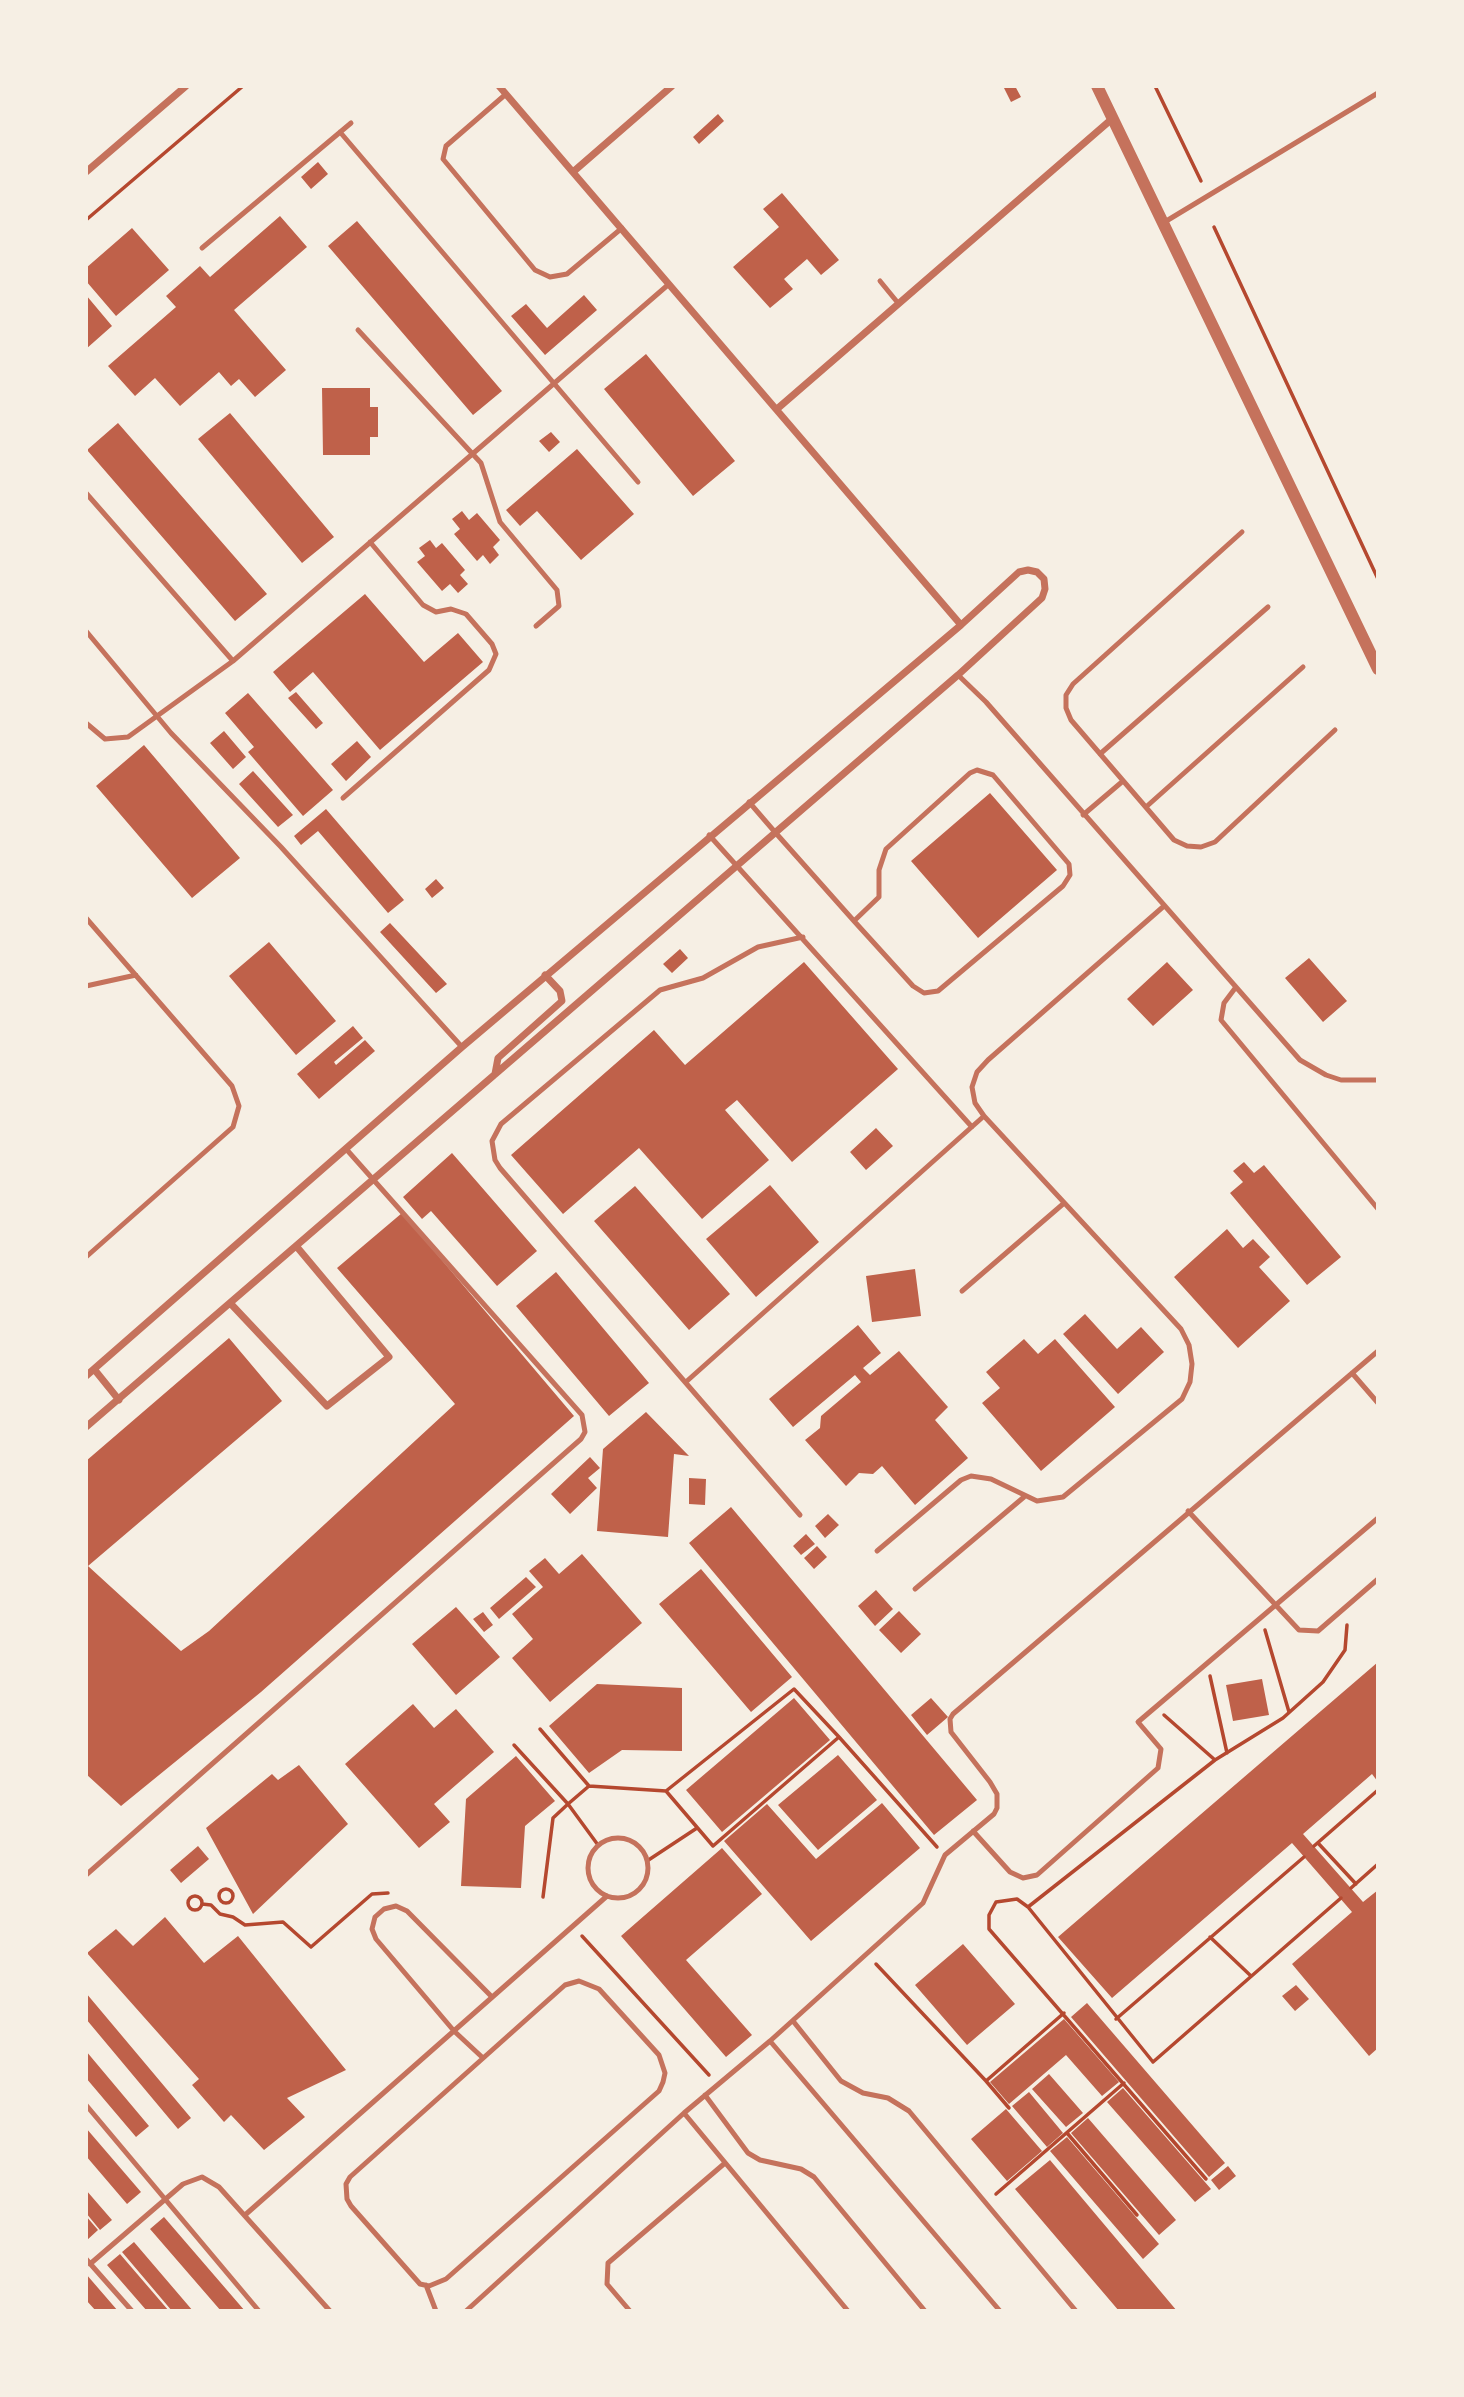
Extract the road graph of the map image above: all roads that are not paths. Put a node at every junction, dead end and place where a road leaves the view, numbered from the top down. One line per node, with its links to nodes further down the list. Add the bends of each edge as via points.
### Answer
1 (186, 86): 10 (street)
2 (499, 86): 6 (street)
3 (672, 86): 11 (street)
4 (1097, 86): 7 (street)
5 (1378, 93): 12 (lane)
6 (506, 94): 11 (street); 13 (lane, via 446,146 443,159 536,270 550,277 568,274)
7 (1113, 118): 12 (street); 17 (street)
8 (351, 123): 9 (lane)
9 (340, 132): 14 (lane); 19 (lane)
10 (86, 172)
11 (573, 172): 13 (street)
12 (1163, 223): 30 (street)
13 (622, 228): 16 (street)
14 (202, 248)
15 (880, 281): 17 (lane)
16 (669, 284): 19 (lane); 20 (street)
17 (898, 303): 20 (street)
18 (358, 330): 21 (lane)
19 (554, 383): 21 (lane); 22 (lane)
20 (777, 409): 27 (street)
21 (472, 454): 25 (lane); 28 (lane, via 486,474 500,522 560,594 559,606)
22 (638, 482)
23 (86, 493): 31 (lane)
24 (1242, 532): 38 (lane, via 1073,684 1066,695 1066,708)
25 (370, 542): 31 (lane); 40 (lane, via 429,610 466,614 495,649 496,660)
26 (1268, 607): 38 (lane)
27 (961, 625): 34 (street, via 1019,572 1037,572 1044,579 1042,598); 41 (street)
28 (536, 626)
29 (86, 631): 35 (lane)
30 (1375, 656): 33 (street)
31 (233, 660): 35 (lane)
32 (1303, 667): 42 (lane)
33 (1378, 670)
34 (958, 675): 43 (lane); 44 (street)
35 (157, 717): 36 (lane, via 116,740 105,739); 55 (lane)
36 (86, 723)
37 (1335, 730): 42 (lane, via 1215,842 1187,846 1174,840)
38 (1100, 754): 39 (lane)
39 (1123, 780): 42 (lane); 43 (lane)
40 (343, 797)
41 (749, 802): 44 (lane); 45 (street)
42 (1146, 807)
43 (1083, 815): 47 (lane)
44 (774, 831): 46 (street); 49 (lane)
45 (709, 835): 46 (lane); 52 (street)
46 (735, 865): 50 (lane); 56 (street)
47 (1164, 906): 54 (lane); 58 (lane, via 977,1072 972,1087)
48 (86, 918): 51 (lane)
49 (854, 921): 49 (lane, via 918,990 931,994 1063,886 1070,875 1069,864 993,775 977,771 886,849 879,870 879,897)
50 (803, 937): 59 (lane); 72 (lane, via 758,947 703,978 660,990 501,1124 492,1141 500,1168)
51 (136, 975): 53 (lane); 65 (lane, via 232,1086 239,1106 233,1127)
52 (545, 975): 55 (street); 56 (street, via 560,991 562,1001 498,1058)
53 (86, 986)
54 (1236, 988): 57 (lane, via 1312,1069 1341,1080); 63 (lane, via 1224,1003 1221,1020)
55 (461, 1047): 60 (street)
56 (495, 1075): 61 (street)
57 (1378, 1080)
58 (984, 1116): 59 (lane); 62 (lane)
59 (972, 1127): 72 (lane)
60 (347, 1150): 61 (lane); 69 (street)
61 (374, 1180): 64 (street); 85 (lane, via 582,1415 585,1432)
62 (1063, 1205): 66 (lane); 76 (lane, via 1181,1329 1189,1345 1190,1382 1182,1399 1063,1497 1037,1501)
63 (1378, 1209)
64 (297, 1247): 67 (street); 67 (street, via 389,1357 327,1406)
65 (86, 1257)
66 (962, 1291)
67 (230, 1304): 74 (street)
68 (1378, 1350): 70 (lane)
69 (94, 1369): 71 (street); 74 (street)
70 (1352, 1373): 73 (lane); 77 (lane)
71 (86, 1376)
72 (687, 1381): 78 (lane)
73 (1377, 1399)
74 (119, 1400): 75 (street)
75 (86, 1427)
76 (1024, 1497): 80 (lane, via 992,1479 971,1476); 82 (lane)
77 (1188, 1511): 83 (lane); 84 (lane, via 950,1719 954,1738 997,1794 994,1814)
78 (800, 1514)
79 (1378, 1518): 83 (lane)
80 (877, 1551)
81 (1378, 1580): 83 (lane, via 1326,1626 1308,1632 1291,1625)
82 (915, 1589)
83 (1275, 1606): 84 (lane, via 1138,1722 1161,1749 1158,1768 1037,1875 1023,1878 1010,1872)
84 (973, 1831): 88 (lane, via 945,1855 923,1903)
85 (86, 1875)
86 (607, 1896): 86 (lane, via 625,1897 645,1880 647,1861 627,1839 607,1840 592,1853 592,1882); 87 (lane)
87 (492, 1997): 89 (lane); 89 (lane, via 407,1911 396,1906 375,1917 372,1929 376,1939)
88 (793, 2021): 90 (lane); 109 (lane, via 841,2081 863,2093 888,2098 909,2112)
89 (454, 2031): 91 (lane); 97 (lane)
90 (770, 2041): 92 (lane); 108 (lane)
91 (483, 2059): 99 (lane, via 346,2184 351,2206 413,2278); 99 (lane, via 565,1985 579,1981 600,1989 659,2055 665,2073 659,2091 446,2279)
92 (705, 2095): 94 (lane); 107 (lane, via 748,2152 814,2177)
93 (86, 2105): 96 (lane)
94 (684, 2113): 95 (lane); 104 (lane)
95 (725, 2163): 105 (lane, via 613,2257 605,2269 607,2284); 106 (lane)
96 (166, 2199): 97 (lane, via 183,2184 202,2177 219,2187); 98 (lane); 101 (lane)
97 (245, 2215): 102 (lane)
98 (88, 2261): 100 (lane)
99 (426, 2285): 103 (lane)
100 (132, 2311)
101 (259, 2311)
102 (330, 2311)
103 (436, 2311)
104 (467, 2311)
105 (630, 2311)
106 (848, 2311)
107 (925, 2311)
108 (1000, 2311)
109 (1076, 2311)

